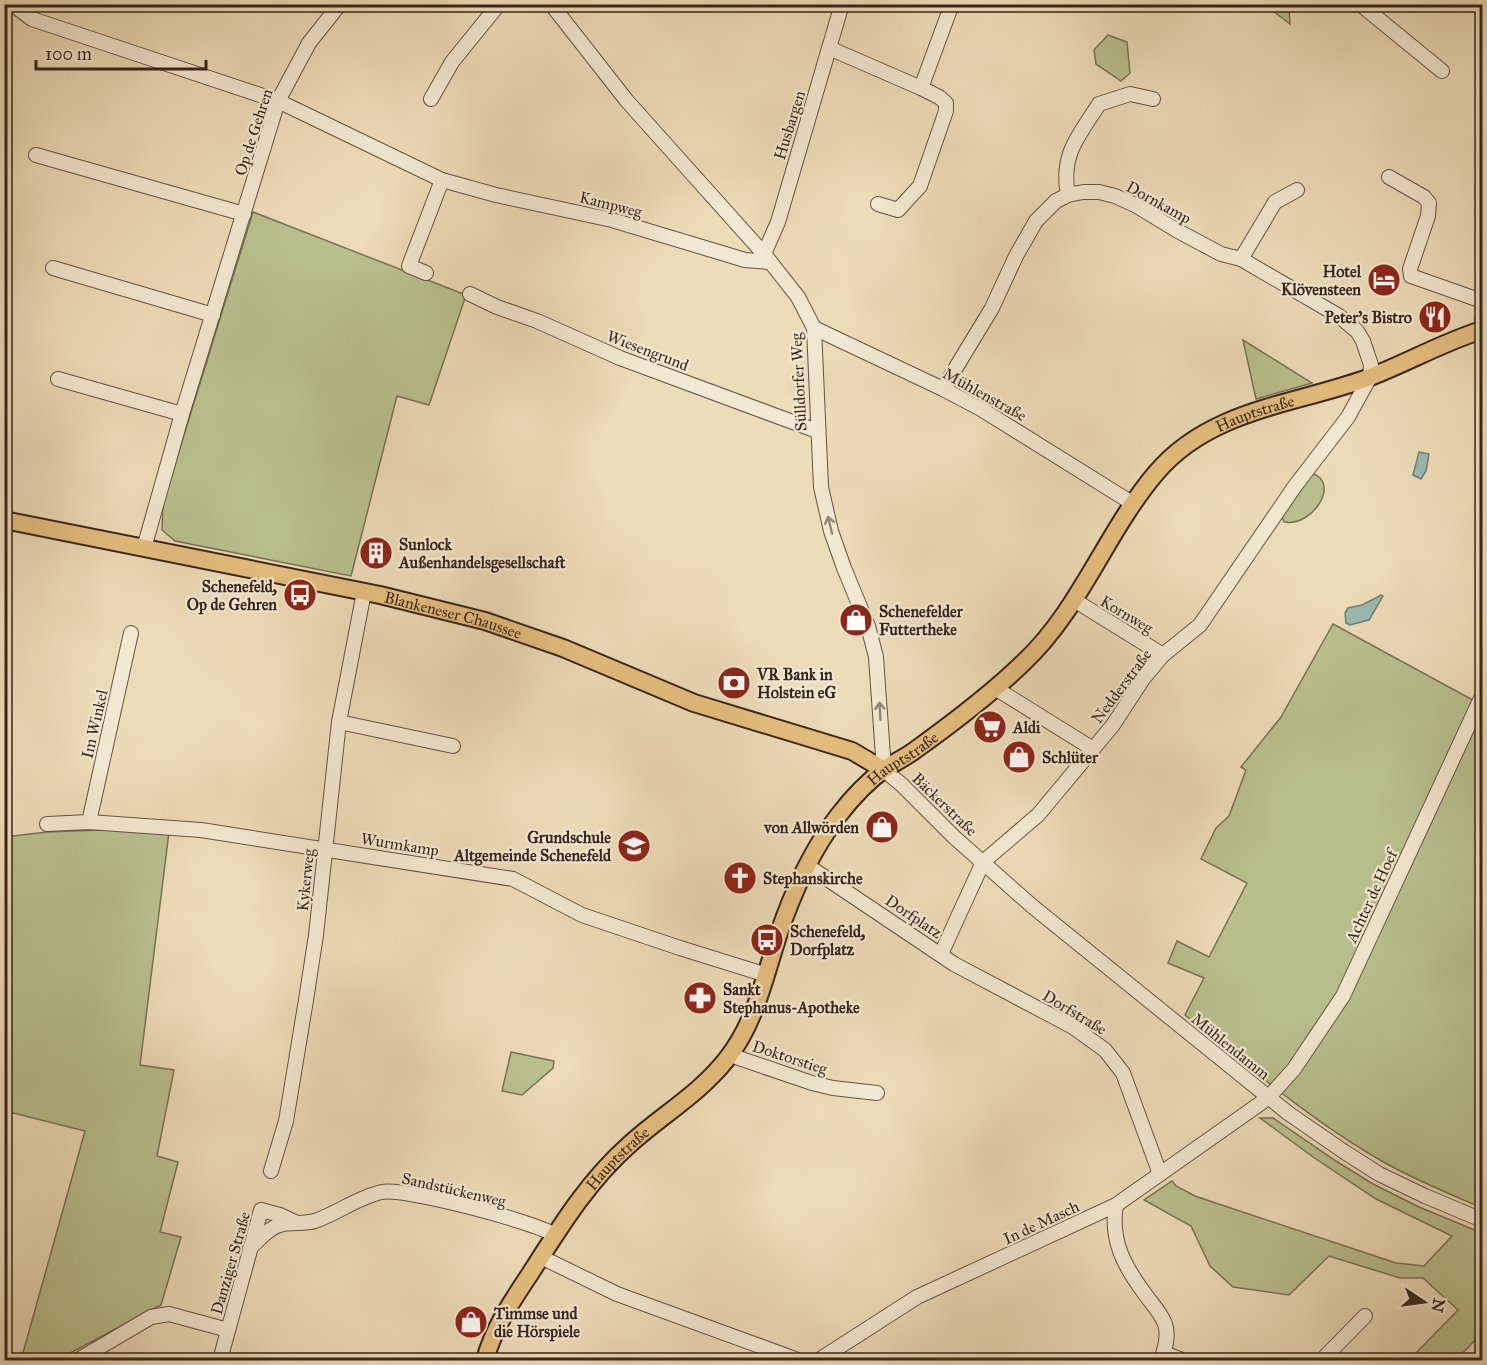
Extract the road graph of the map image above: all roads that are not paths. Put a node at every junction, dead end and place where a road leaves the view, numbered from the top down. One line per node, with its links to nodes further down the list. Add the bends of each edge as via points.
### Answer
1 (12, 4): 13 (street, Kampweg, via 32,20)
2 (340, 4): 13 (street, Op de Gehren, via 309,43)
3 (499, 4): 11 (street, via 452,62)
4 (551, 4): 21 (street, Sülldorfer Weg, via 627,101)
5 (842, 4): 8 (street, Husbargen)
6 (952, 4): 10 (street)
7 (1360, 4): 9 (street)
8 (829, 48): 10 (street); 21 (street, Husbargen)
9 (1443, 71)
10 (921, 88): 19 (street, via 946,103 946,111 920,186 898,210)
11 (431, 99)
12 (1153, 99): 18 (street, via 1130,94 1099,104 1069,153 1065,167)
13 (278, 101): 16 (street, Kampweg); 20 (street, Op de Gehren)
14 (36, 155): 20 (street)
15 (1389, 177): 26 (street, via 1429,203 1410,269 1412,276)
16 (442, 180): 21 (street, Kampweg, via 612,220 745,260); 24 (street, via 409,266)
17 (1297, 190): 22 (street, via 1275,202)
18 (1068, 195): 22 (street, Dornkamp, via 1099,192 1116,196 1221,254); 32 (street, Dornkamp, via 1045,210 1026,235 992,308)
19 (878, 204)
20 (244, 214): 27 (street, Op de Gehren)
21 (767, 258): 28 (street, Sülldorfer Weg, via 798,297)
22 (1241, 259): 30 (street, Dornkamp, via 1339,316 1357,331 1368,352)
23 (53, 268): 27 (street)
24 (426, 273)
25 (470, 294): 34 (street, Wiesengrund, via 620,358)
26 (1482, 301)
27 (213, 315): 33 (street, Op de Gehren)
28 (814, 328): 32 (street, Mühlenstraße); 34 (street, Sülldorfer Weg)
29 (1482, 330): 30 (main road, Hauptstraße)
30 (1370, 377): 35 (main road, Hauptstraße, via 1228,420 1204,432 1178,450); 41 (street, Nedderstraße, via 1348,417 1289,494 1200,625)
31 (58, 379): 33 (street)
32 (943, 389): 35 (street, Mühlenstraße)
33 (182, 414): 37 (street, Op de Gehren)
34 (817, 431): 47 (street, Sülldorfer Weg, one-way to 34, via 876,657 831,531 821,487)
35 (1132, 503): 39 (main road, Hauptstraße)
36 (4, 520): 37 (main road, Blankeneser Chaussee)
37 (144, 548): 38 (main road, Blankeneser Chaussee)
38 (364, 592): 44 (street, Kykerweg); 47 (main road, Blankeneser Chaussee, via 508,628 694,703 852,751)
39 (1074, 600): 41 (street, Kornweg); 42 (main road, Hauptstraße, via 1042,644)
40 (131, 633): 48 (street, Im Winkel)
41 (1163, 655): 46 (street, Nedderstraße)
42 (995, 688): 46 (street); 47 (main road, Hauptstraße)
43 (1482, 696): 57 (street, Achter de Hoef, via 1343,996 1294,1069)
44 (339, 722): 45 (street); 50 (street, Kykerweg)
45 (453, 746)
46 (1093, 749): 51 (street, Nedderstraße, via 1038,815)
47 (884, 770): 51 (street, Bäckerstraße); 52 (main road, Hauptstraße, via 838,815)
48 (89, 822): 49 (street, Wurmkamp); 50 (street, Wurmkamp, via 201,830)
49 (47, 824)
50 (325, 850): 54 (street, Wurmkamp, via 513,879 582,915); 58 (street, Kykerweg, via 295,1071)
51 (983, 861): 53 (street, Nedderstraße); 57 (street, Mühlendamm, via 1032,906)
52 (808, 866): 53 (street, Dorfplatz); 54 (main road, Hauptstraße)
53 (941, 954): 59 (street, Dorfstraße, via 1081,1032 1105,1050 1123,1073)
54 (767, 975): 55 (main road, Hauptstraße, via 752,1016)
55 (730, 1055): 56 (street, Doktorstieg, via 812,1083); 63 (main road, Hauptstraße, via 704,1085 607,1165)
56 (877, 1093)
57 (1268, 1098): 59 (street, In de Masch); 61 (street, Mühlendamm, via 1379,1174)
58 (272, 1171)
59 (1161, 1174): 60 (street, In de Masch)
60 (1116, 1204): 68 (street, via 1116,1241 1126,1265 1166,1325); 73 (street, In de Masch, via 917,1297)
61 (1482, 1220)
62 (297, 1223): 63 (street, Sandstückenweg, via 313,1221 384,1191 402,1191 500,1215); 64 (street, Sandstückenweg, via 271,1228); 64 (street, Danziger Straße, via 261,1210)
63 (555, 1235): 65 (main road, Hauptstraße)
64 (250, 1248): 67 (street, Danziger Straße)
65 (541, 1257): 71 (main road, Hauptstraße, via 505,1312); 72 (street, via 617,1294)
66 (1365, 1316): 75 (street)
67 (228, 1330): 69 (street, via 160,1314); 70 (street, Danziger Straße)
68 (1163, 1357): 74 (street)
69 (78, 1360)
70 (220, 1360)
71 (486, 1360)
72 (798, 1360)
73 (819, 1360)
74 (1182, 1360)
75 (1322, 1360)

